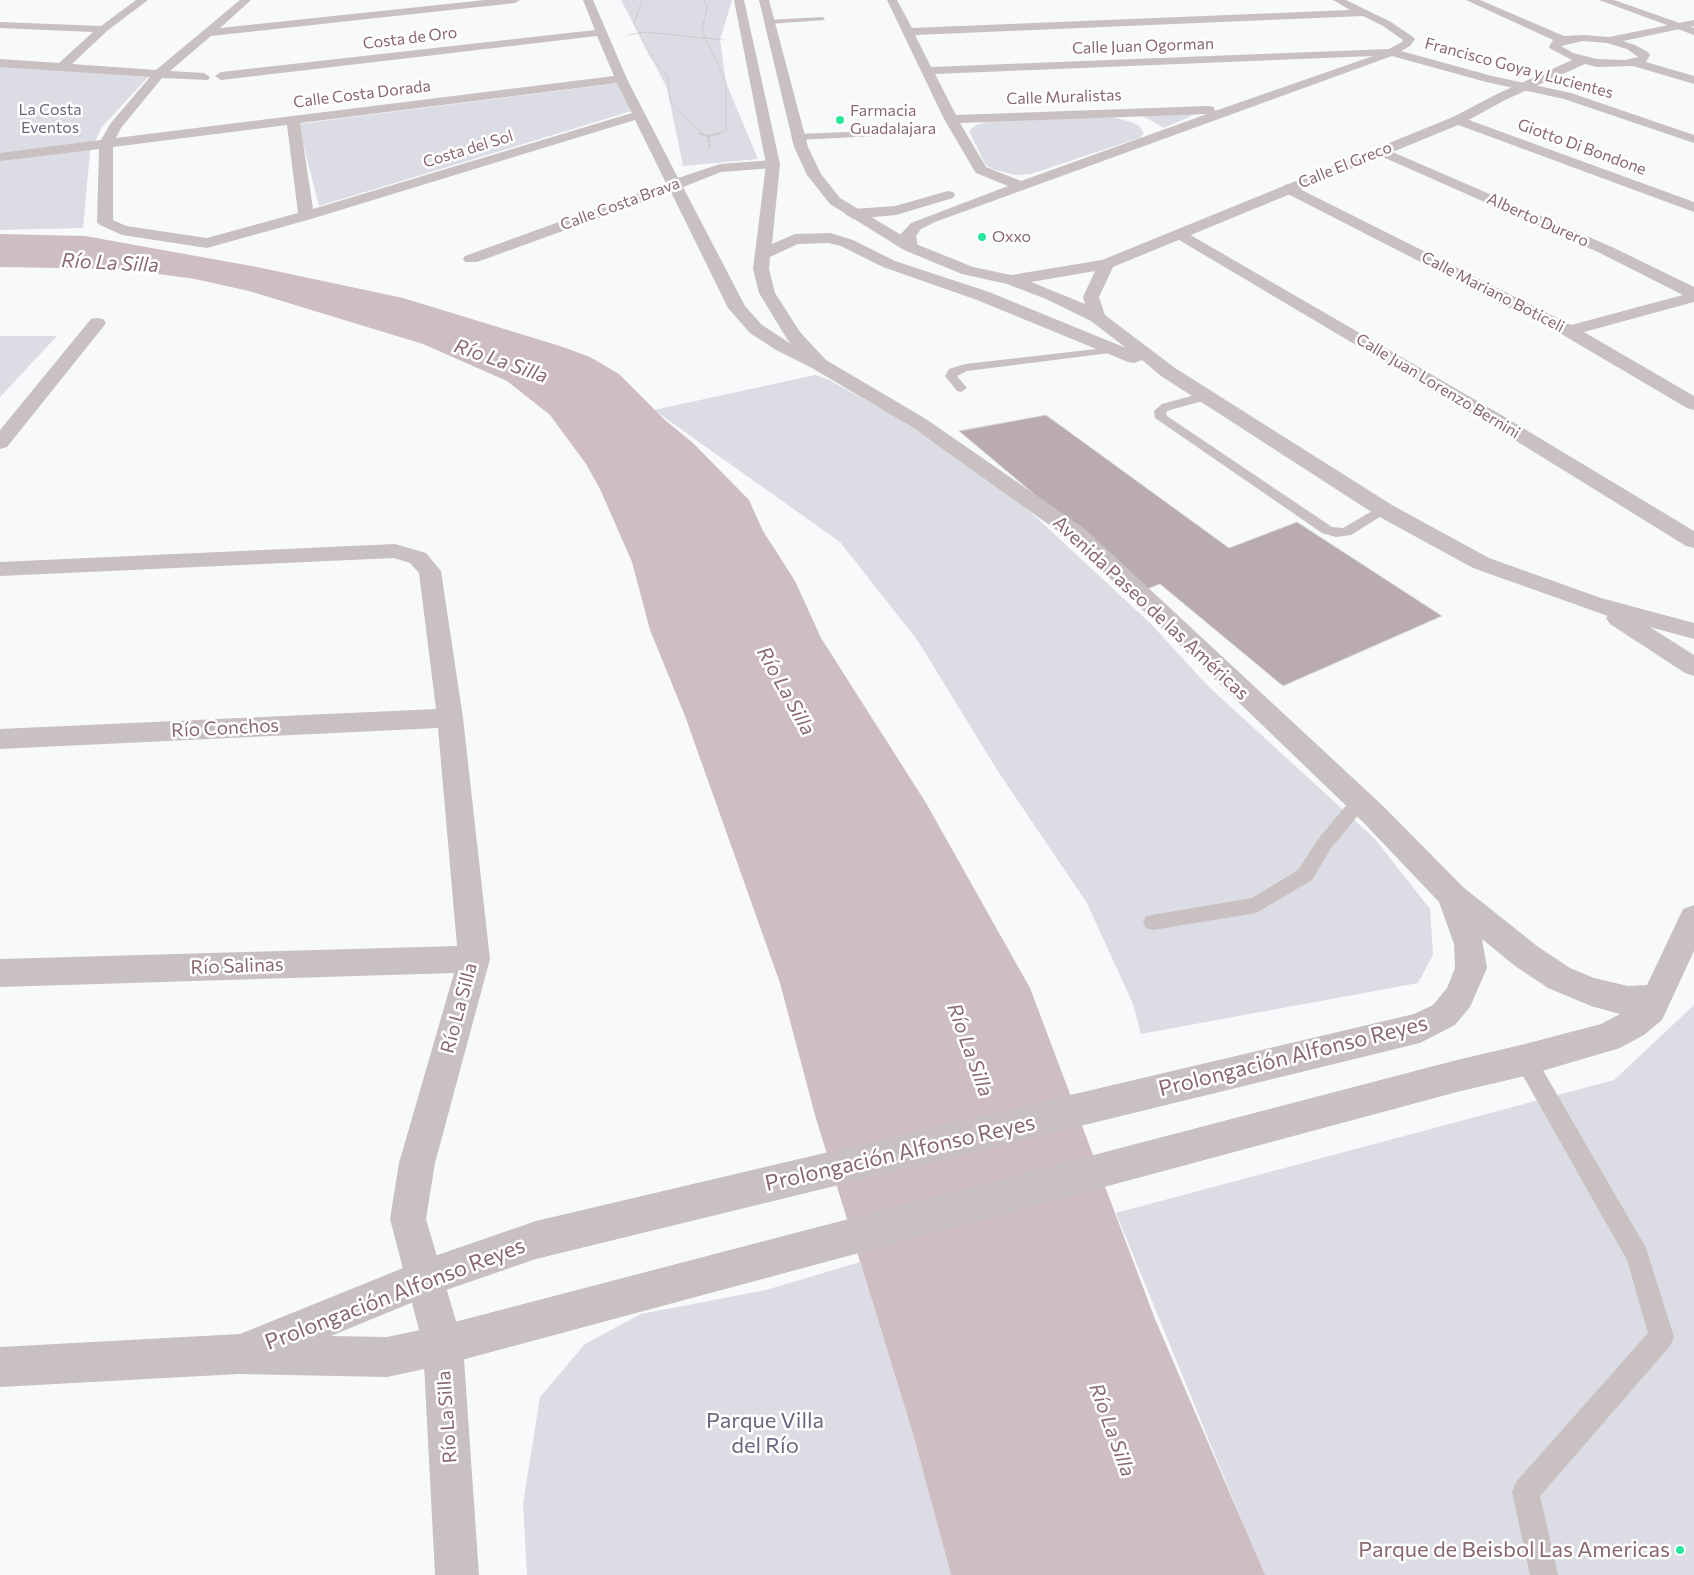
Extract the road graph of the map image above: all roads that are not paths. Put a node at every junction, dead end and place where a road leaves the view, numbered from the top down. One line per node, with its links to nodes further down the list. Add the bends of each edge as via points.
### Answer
1 (143, 0): 17 (street)
2 (246, 0): 20 (street)
3 (515, 0): 20 (street)
4 (588, 0): 21 (street)
5 (739, 0): 57 (street, Avenida Paseo de las Américas)
6 (764, 0): 13 (street)
7 (892, 0): 18 (street)
8 (1338, 0): 11 (street)
9 (1471, 0): 24 (street)
10 (1604, 0): 16 (street)
11 (1366, 13): 18 (street); 27 (street, Calle Muralistas, via 1409,38 1406,44)
12 (823, 19): 13 (lane)
13 (768, 22): 51 (street)
14 (1694, 23): 16 (street)
15 (0, 25): 17 (street)
16 (1673, 26): 19 (street); 25 (street)
17 (103, 29): 34 (street)
18 (907, 32): 35 (street)
19 (1694, 32)
20 (206, 33): 36 (street)
21 (604, 35): 37 (street, Costa de Oro); 40 (street)
22 (1694, 36): 23 (street)
23 (1680, 39)
24 (1563, 40): 25 (street); 32 (street, via 1555,47)
25 (1608, 40): 29 (street)
26 (1652, 44): 29 (street)
27 (1392, 52): 28 (street, Calle Juan Ogorman); 31 (street, Calle Muralistas); 42 (street, Francisco Goya y Lucientes, via 1490,80)
28 (1361, 54): 30 (street, Calle Juan Ogorman); 31 (street, Calle Juan Ogorman)
29 (1638, 56): 32 (street, via 1612,64); 41 (street)
30 (1274, 57): 35 (street, Calle Juan Ogorman); 39 (street)
31 (1380, 58): 39 (street, Calle Muralistas); 43 (street, Francisco Goya y Lucientes, via 1446,76)
32 (1582, 60): 42 (street, Calle El Greco)
33 (0, 63): 34 (street)
34 (63, 66): 36 (street)
35 (927, 71): 47 (street)
36 (160, 73): 38 (street); 54 (street, via 115,127)
37 (221, 76)
38 (204, 77)
39 (1323, 77): 44 (street, Calle Muralistas)
40 (621, 79): 46 (street); 48 (street, Calle Costa Dorada)
41 (1694, 80)
42 (1526, 86): 43 (street, Calle El Greco); 53 (street, Francisco Goya y Lucientes, via 1567,96)
43 (1501, 97): 49 (street, Calle El Greco)
44 (1238, 109): 45 (street, Calle Muralistas); 52 (street, Calle Muralistas)
45 (1110, 113): 47 (street, Calle Muralistas); 52 (street, via 1143,122)
46 (639, 115): 59 (street); 64 (street, Costa del Sol)
47 (951, 119): 58 (street)
48 (293, 120): 54 (street, Calle Costa Dorada); 64 (street)
49 (1458, 120): 55 (street, Calle El Greco); 62 (street, Giotto Di Bondone)
50 (874, 134): 51 (lane)
51 (798, 137): 63 (street, via 814,175 835,201)
52 (1157, 137): 60 (street, Calle Muralistas)
53 (1694, 139)
54 (106, 144): 56 (street, Calle Costa Dorada); 64 (street, Costa del Sol, via 105,222 122,230 208,243)
55 (1380, 151): 61 (street, Calle El Greco); 73 (street, Alberto Durero, via 1606,250)
56 (0, 157)
57 (773, 164): 59 (street, Calle Costa Brava, via 720,168 696,174); 67 (street, Avenida Paseo de las Américas)
58 (981, 170): 60 (street); 63 (street, via 978,180 967,187 913,206)
59 (675, 185): 69 (street, Calle Costa Brava); 78 (street, via 737,308 769,338)
60 (1023, 187): 66 (street, Calle Muralistas, via 916,226 908,235)
61 (1287, 188): 65 (street, Calle El Greco); 76 (street, Calle Mariano Boticeli)
62 (1694, 207)
63 (853, 214): 66 (street)
64 (306, 216)
65 (1180, 234): 70 (street, Calle El Greco); 85 (street, Calle Juan Lorenzo Bernini, via 1491,417)
66 (910, 247): 71 (street)
67 (763, 254): 68 (street, via 795,239 809,237 830,238); 78 (street, Avenida Paseo de las Américas, via 761,269 767,293 793,335)
68 (867, 254): 71 (street, via 928,268); 77 (street, via 983,296)
69 (471, 259)
70 (1106, 264): 72 (street, Calle El Greco); 74 (street, via 1091,297)
71 (968, 271): 72 (street)
72 (1011, 280): 74 (street)
73 (1694, 296): 76 (street)
74 (1097, 317): 79 (street)
75 (97, 324): 83 (street)
76 (1569, 331): 82 (street, Calle Mariano Boticeli)
77 (1114, 350): 79 (street); 80 (lane, via 965,368 951,376)
78 (819, 364): 93 (street, Avenida Paseo de las Américas, via 919,423 1077,534)
79 (1168, 372): 81 (street)
80 (961, 388)
81 (1206, 396): 84 (street); 84 (lane, via 1166,408 1160,411 1161,418 1327,530 1346,532)
82 (1694, 404)
83 (0, 443)
84 (1384, 510): 87 (street, via 1481,563)
85 (1694, 542)
86 (0, 569): 91 (street, Río La Silla, via 395,551 418,558 430,571)
87 (1594, 604): 88 (street); 89 (street); 90 (street)
88 (1694, 610)
89 (1694, 631)
90 (1694, 667)
91 (450, 718): 92 (street, Río Conchos); 97 (street, Río La Silla)
92 (0, 739)
93 (1359, 802): 94 (street, Avenida Paseo de las Américas); 96 (lane, via 1305,875 1256,905)
94 (1452, 896): 99 (street, Avenida Paseo de las Américas, via 1526,956 1559,978 1591,992 1628,1001); 101 (street, Prolongación Alfonso Reyes, via 1469,944 1471,968 1459,997 1444,1015 1420,1028 536,1240)
95 (1694, 918): 99 (street, Prolongación Alfonso Reyes)
96 (1154, 922)
97 (474, 959): 98 (street, Río Salinas); 101 (street, Río La Silla, via 416,1163 408,1219)
98 (0, 972)
99 (1654, 999): 100 (street, Prolongación Alfonso Reyes, via 1650,1010 1608,1037)
100 (1525, 1060): 102 (street, Prolongación Alfonso Reyes); 106 (lane, via 1638,1256 1661,1337 1526,1492)
101 (422, 1279): 102 (street, Río La Silla); 103 (street, Prolongación Alfonso Reyes)
102 (443, 1345): 103 (street, Prolongación Alfonso Reyes, via 388,1357); 105 (street, Río La Silla)
103 (239, 1354): 104 (street, Prolongación Alfonso Reyes)
104 (0, 1367)
105 (457, 1575)
106 (1544, 1575)

